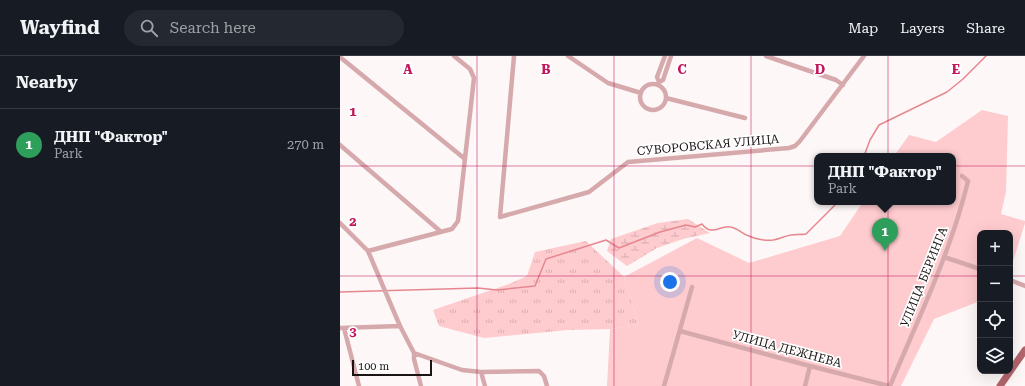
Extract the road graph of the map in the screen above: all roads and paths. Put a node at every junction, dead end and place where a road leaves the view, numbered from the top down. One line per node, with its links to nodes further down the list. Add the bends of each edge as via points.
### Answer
1 (454, 56): 9 (street)
2 (514, 56): 11 (street, СУВОРОВСКАЯ УЛИЦА, via 500,217 589,192 628,162 795,146)
3 (568, 56): 12 (street, via 608,83)
4 (665, 56): 10 (street)
5 (671, 56): 10 (street, via 663,80)
6 (766, 56): 11 (street, via 836,80)
7 (864, 56): 11 (street, СУВОРОВСКАЯ УЛИЦА)
8 (340, 57): 16 (street)
9 (461, 58): 16 (street, via 474,78)
10 (658, 84): 12 (street, via 648,86); 13 (street)
11 (842, 85)
12 (641, 93): 13 (street, via 640,100 649,110 661,108)
13 (666, 98): 14 (street)
14 (745, 118)
15 (340, 145): 19 (street)
16 (465, 159): 19 (street, via 458,221 452,229)
17 (962, 176): 21 (street, УЛИЦА БЕРИНГА, via 968,181 961,211)
18 (340, 223): 20 (street)
19 (440, 232): 20 (street)
20 (368, 251): 26 (street)
21 (944, 257): 22 (street); 39 (street, УЛИЦА БЕРИНГА)
22 (977, 268)
23 (1013, 281): 24 (street)
24 (1025, 286)
25 (692, 287): 28 (street)
26 (400, 326): 27 (street); 30 (street)
27 (342, 328): 33 (street)
28 (680, 331): 31 (street, УЛИЦА ДЕЖНЕВА); 37 (street)
29 (1025, 350): 40 (main road)
30 (414, 353): 32 (street, via 462,370); 34 (street)
31 (810, 366): 38 (street); 39 (street, УЛИЦА ДЕЖНЕВА)
32 (481, 372): 35 (street); 36 (street, via 539,371 544,376)
33 (359, 386)
34 (421, 386)
35 (485, 386)
36 (547, 386)
37 (664, 386)
38 (805, 386)
39 (890, 386)
40 (1000, 386)

